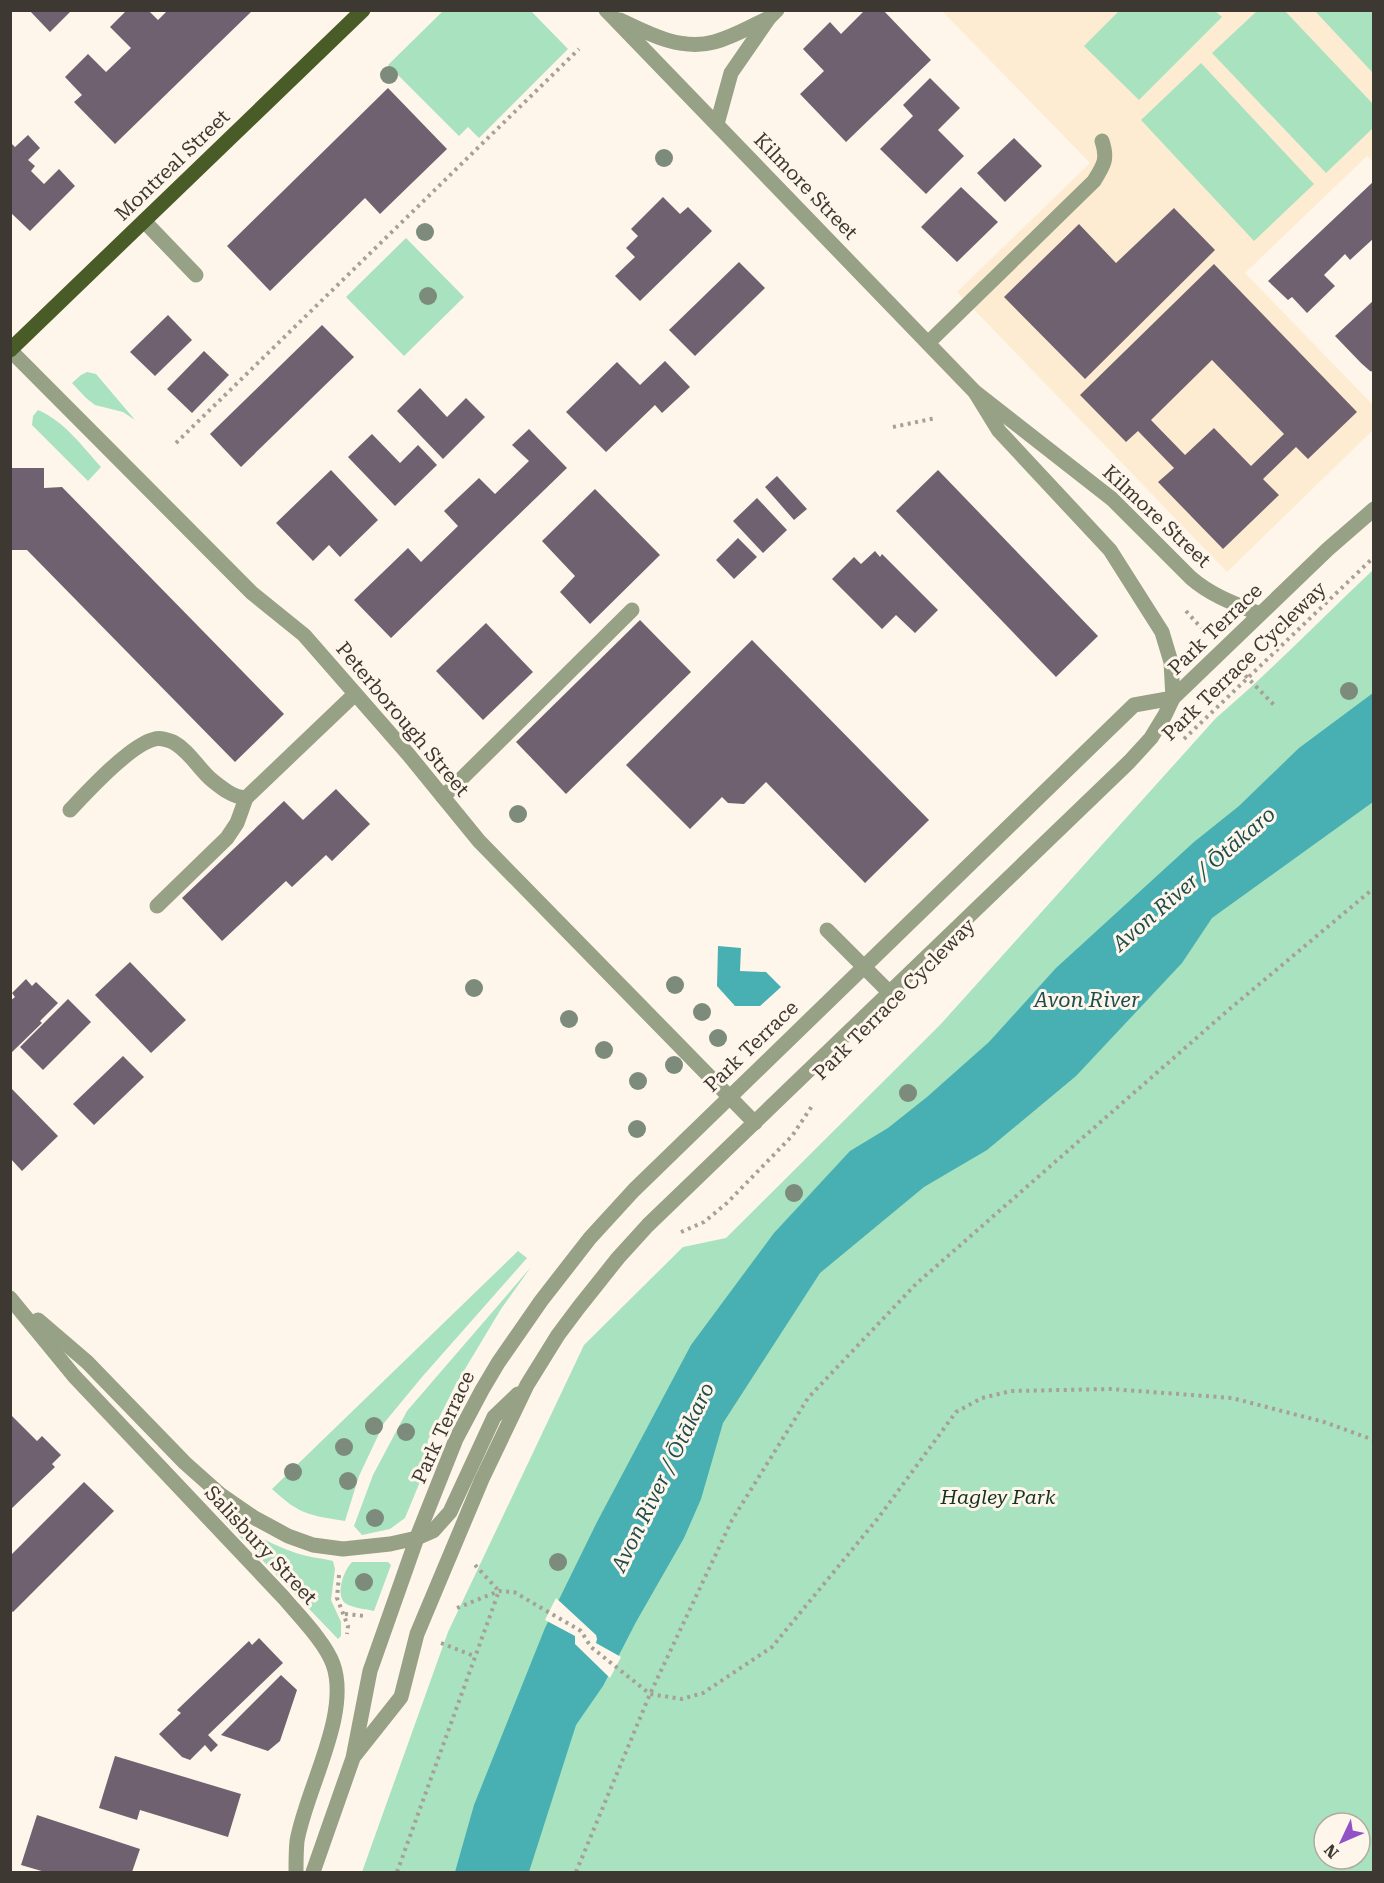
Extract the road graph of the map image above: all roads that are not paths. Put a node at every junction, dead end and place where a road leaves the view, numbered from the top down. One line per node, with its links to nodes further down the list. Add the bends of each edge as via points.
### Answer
1 (363, 10): 6 (main road, Montreal Street)
2 (608, 13): 3 (street, via 645,32 680,44 698,45); 4 (street, Kilmore Street)
3 (773, 14): 4 (street, via 730,73)
4 (717, 124): 8 (street, Kilmore Street)
5 (1102, 141): 8 (street, via 1106,153 1104,166 1094,181)
6 (144, 221): 7 (street); 9 (main road, Montreal Street)
7 (196, 275)
8 (928, 343): 10 (street, Kilmore Street)
9 (10, 350): 14 (street, Peterborough Street, via 252,593 304,635)
10 (975, 392): 13 (street, Kilmore Street, via 1112,499 1203,589); 15 (street, Kilmore Street, via 999,431 1090,526 1123,569 1161,632 1171,662)
11 (1374, 508): 13 (street, Park Terrace)
12 (632, 610): 17 (street)
13 (1260, 614): 15 (street, Park Terrace)
14 (356, 694): 17 (street, Peterborough Street); 18 (street)
15 (1173, 698): 16 (street, Kilmore Street, via 1151,738); 22 (street, Park Terrace, via 1134,705)
16 (1129, 762): 23 (street, Park Terrace)
17 (443, 797): 24 (street, Peterborough Street, via 479,841)
18 (246, 798): 19 (street, via 222,788 180,747 160,738 142,743); 20 (street, via 227,838)
19 (70, 810)
20 (157, 906)
21 (826, 930): 22 (street)
22 (864, 966): 23 (street); 24 (street, Park Terrace)
23 (889, 993): 25 (street, Park Terrace)
24 (729, 1097): 25 (street, Peterborough Street); 28 (street, Park Terrace, via 607,1219 541,1301 498,1363 468,1416)
25 (754, 1123): 27 (street, Park Terrace, via 618,1258 558,1335)
26 (10, 1297): 28 (street, Salisbury Street, via 87,1362 221,1495 253,1517 313,1545 343,1549); 30 (street, Salisbury Street, via 74,1376 284,1598 332,1661 337,1703 297,1840)
27 (527, 1385): 28 (street, Salisbury Street, via 494,1417 450,1512 433,1530); 29 (street, Park Terrace, via 482,1479 417,1634 401,1697)
28 (417, 1538): 29 (street, Park Terrace, via 370,1671)
29 (353, 1758): 31 (street, Park Terrace)
30 (296, 1872)
31 (313, 1872)

